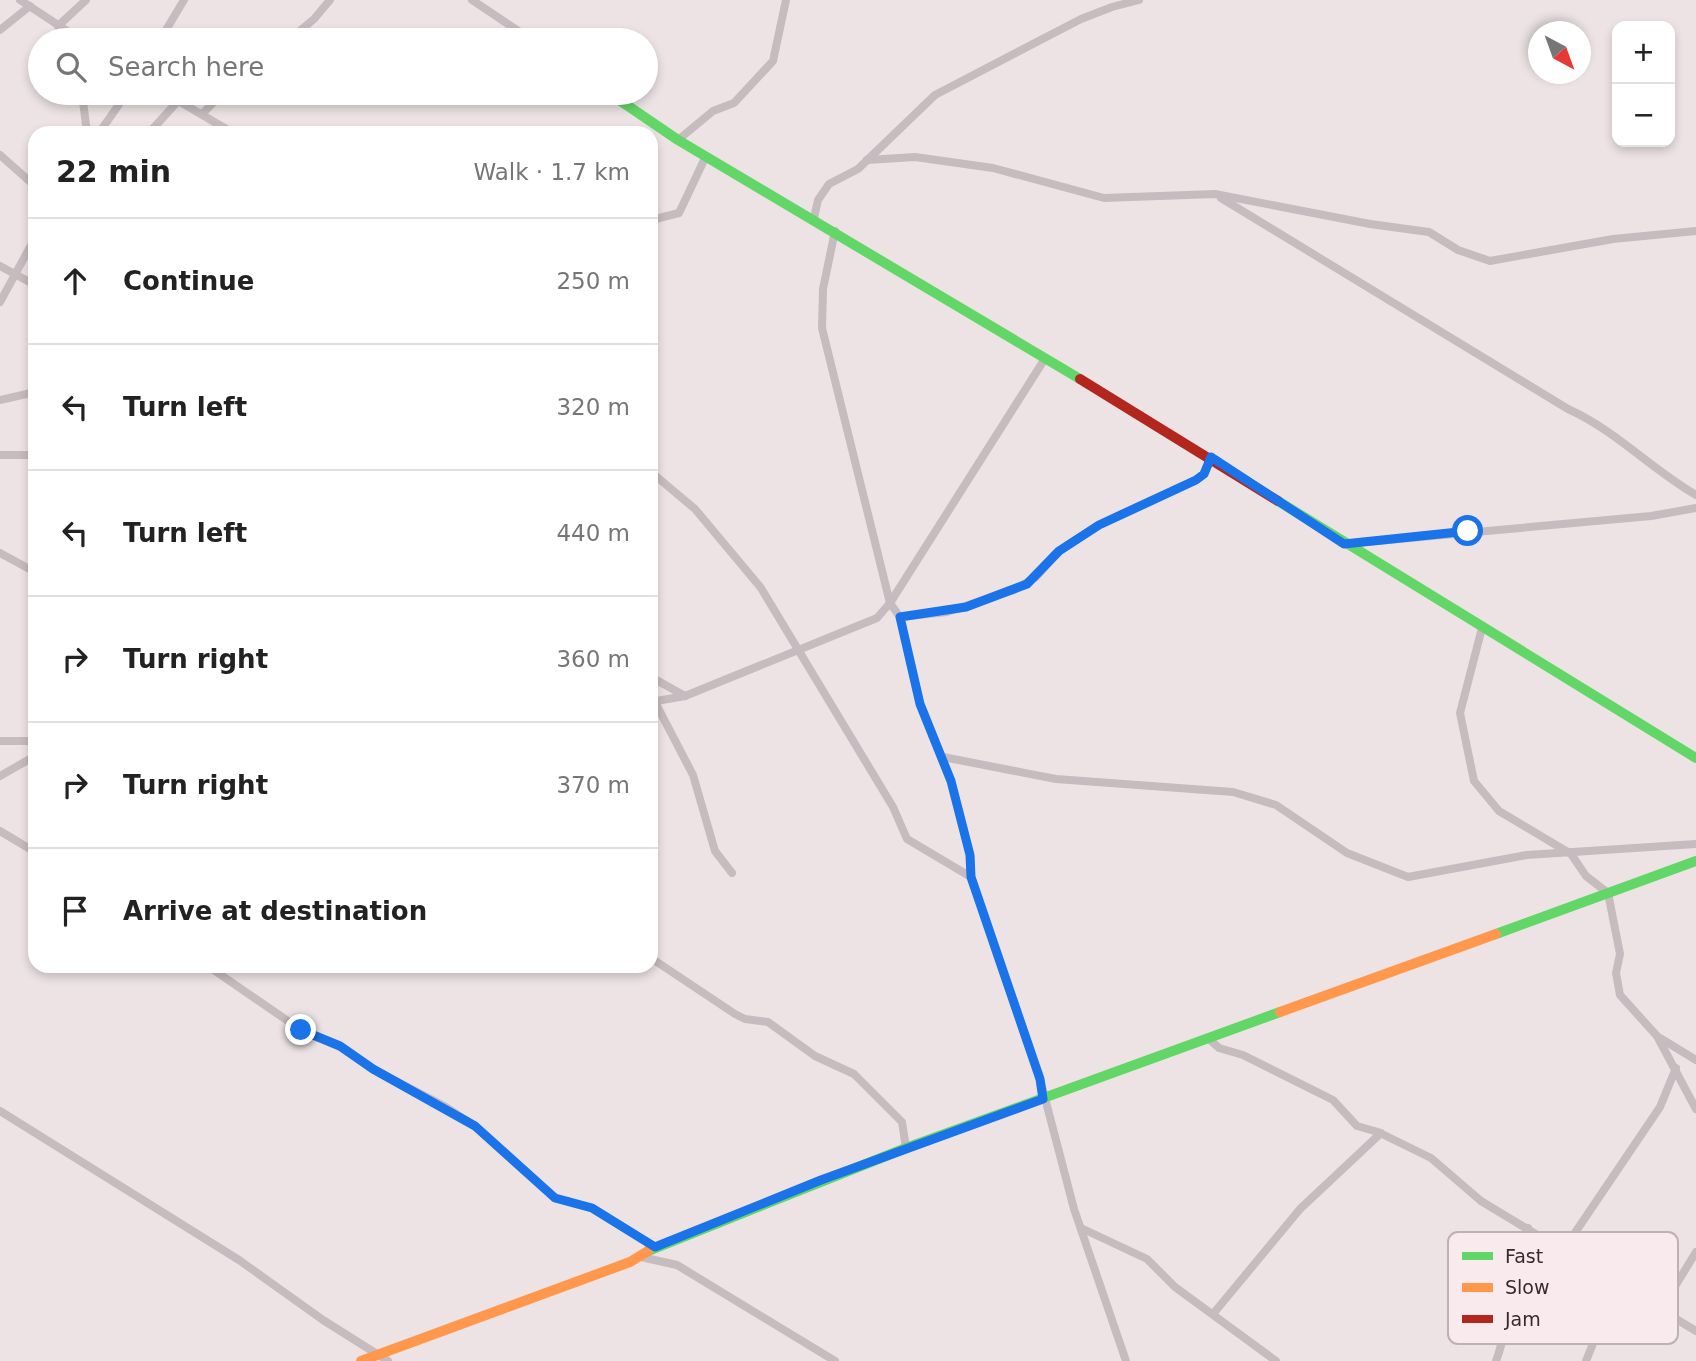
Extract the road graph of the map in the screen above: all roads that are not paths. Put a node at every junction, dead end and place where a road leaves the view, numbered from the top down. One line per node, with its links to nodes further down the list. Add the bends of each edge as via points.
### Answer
1 (20, 0): 8 (street)
2 (86, 0): 9 (street)
3 (184, 0): 11 (street)
4 (330, 0): 12 (street)
5 (472, 0): 13 (street)
6 (786, 0): 28 (street, via 773,61 734,103 713,111)
7 (1139, 0): 31 (street, via 1081,19 934,95)
8 (30, 6): 9 (street); 14 (street)
9 (58, 26): 10 (street)
10 (61, 28)
11 (167, 28)
12 (303, 28)
13 (514, 28)
14 (0, 30)
15 (84, 105): 22 (street)
16 (119, 105): 23 (street)
17 (174, 105): 24 (street)
18 (185, 105): 21 (street)
19 (211, 105): 21 (street)
20 (627, 105): 26 (street)
21 (202, 114): 25 (street)
22 (86, 126)
23 (104, 126)
24 (155, 126)
25 (222, 126)
26 (657, 126)
27 (658, 126): 28 (street)
28 (678, 140): 30 (street)
29 (0, 155): 32 (street)
30 (706, 156): 34 (street, via 679,213); 35 (street)
31 (867, 160): 33 (street, via 915,158 993,168 1104,198); 35 (street, via 830,184 818,200)
32 (28, 180)
33 (1215, 194): 37 (street, via 1429,232 1458,250 1490,261 1602,240); 50 (street, via 1558,403 1594,420)
34 (658, 218)
35 (814, 218): 36 (street)
36 (835, 231): 43 (street); 55 (street, via 823,289 822,328)
37 (1696, 231)
38 (28, 249): 40 (street)
39 (0, 266): 40 (street)
40 (14, 272): 41 (street); 42 (street)
41 (28, 281)
42 (0, 302)
43 (1044, 360): 48 (street); 55 (street)
44 (28, 394): 45 (street)
45 (0, 400)
46 (0, 455): 47 (street)
47 (28, 455)
48 (1211, 457): 52 (street); 56 (street, via 1196,480 1099,525 1059,551 1027,584 966,607)
49 (658, 478): 58 (street, via 695,509 761,588)
50 (1696, 495)
51 (1696, 508): 52 (street)
52 (1344, 544): 57 (street)
53 (0, 553): 54 (street)
54 (28, 568)
55 (890, 603): 56 (street); 58 (street, via 865,625)
56 (900, 617): 65 (street, via 920,704)
57 (1482, 628): 66 (street); 72 (street, via 1460,713 1474,781 1499,811)
58 (798, 653): 60 (street); 75 (street, via 893,807 907,839)
59 (658, 681): 60 (street)
60 (685, 696): 61 (street)
61 (658, 701)
62 (658, 711): 74 (street, via 693,775 715,851)
63 (0, 741): 64 (street)
64 (28, 741)
65 (943, 757): 72 (street, via 1056,779 1233,792 1276,805 1346,853 1408,877 1527,855); 75 (street, via 970,855)
66 (1696, 758)
67 (28, 760): 68 (street)
68 (0, 776)
69 (0, 831): 71 (street)
70 (1696, 844): 72 (street)
71 (28, 848)
72 (1571, 854): 76 (street, via 1586,876)
73 (1696, 861): 76 (street)
74 (732, 873)
75 (971, 877): 83 (street)
76 (1608, 893): 79 (street, via 1620,954 1616,973 1620,996); 80 (street)
77 (658, 963): 87 (street, via 735,1014 768,1023 815,1056 854,1074 902,1122)
78 (218, 973): 93 (street, via 301,1030 340,1046 475,1126 555,1198 592,1208)
79 (1657, 1036): 81 (street); 82 (street)
80 (1209, 1039): 83 (street); 86 (street, via 1219,1048 1244,1055 1333,1100 1357,1126)
81 (1696, 1060)
82 (1676, 1068): 84 (street); 92 (street, via 1660,1107)
83 (1043, 1099): 87 (street); 88 (street)
84 (1696, 1109)
85 (0, 1111): 102 (street, via 239,1260)
86 (1381, 1133): 89 (street, via 1431,1158 1481,1201); 97 (street, via 1300,1209)
87 (906, 1148): 93 (street)
88 (1081, 1228): 97 (street, via 1147,1259 1175,1287); 105 (street)
89 (1528, 1228): 90 (street); 91 (street)
90 (1526, 1232)
91 (1535, 1232)
92 (1575, 1232)
93 (655, 1247): 95 (street)
94 (1696, 1252): 96 (street)
95 (641, 1257): 102 (street); 104 (street, via 677,1265)
96 (1678, 1282)
97 (1213, 1314): 106 (street)
98 (1678, 1321): 99 (street)
99 (1696, 1331)
100 (1502, 1344): 107 (street)
101 (1593, 1344): 108 (street)
102 (383, 1358): 103 (street)
103 (361, 1361)
104 (835, 1361)
105 (1126, 1361)
106 (1276, 1361)
107 (1496, 1361)
108 (1586, 1361)

